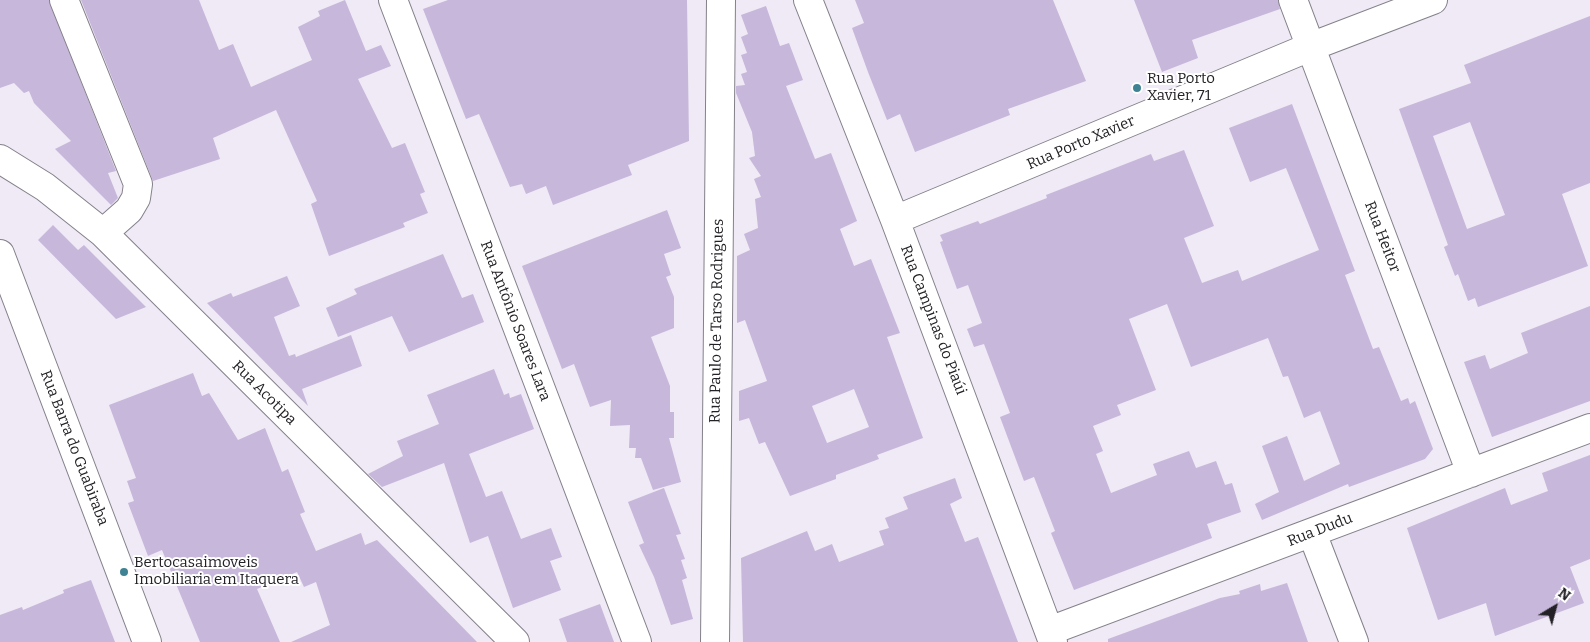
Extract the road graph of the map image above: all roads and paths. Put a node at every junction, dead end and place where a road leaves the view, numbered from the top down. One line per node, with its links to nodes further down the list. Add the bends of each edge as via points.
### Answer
1 (64, 0): 10 (street, via 138,184 136,198 128,210)
2 (393, 0): 18 (street, Rua Antônio Soares Lara)
3 (721, 0): 19 (street, Rua Paulo de Tarso Rodrigues)
4 (808, 0): 9 (street, Rua Campinas do Piaúi)
5 (1293, 0): 7 (street, Rua Heitor)
6 (1434, 0): 7 (street, Rua Porto Xavier)
7 (1310, 47): 9 (street, Rua Porto Xavier); 13 (street, Rua Heitor)
8 (0, 159): 10 (street, Rua Acotipa, via 45,187)
9 (895, 220): 15 (street, Rua Campinas do Piaúi)
10 (103, 233): 17 (street, Rua Acotipa)
11 (0, 254): 16 (street, Rua Barra do Guabiraba)
12 (1590, 428): 13 (street, Rua Dudu)
13 (1471, 473): 14 (street, Rua Dudu)
14 (1312, 533): 15 (street, Rua Dudu); 20 (street)
15 (1051, 636)
16 (147, 642)
17 (515, 642)
18 (637, 642)
19 (715, 642)
20 (1354, 642)

